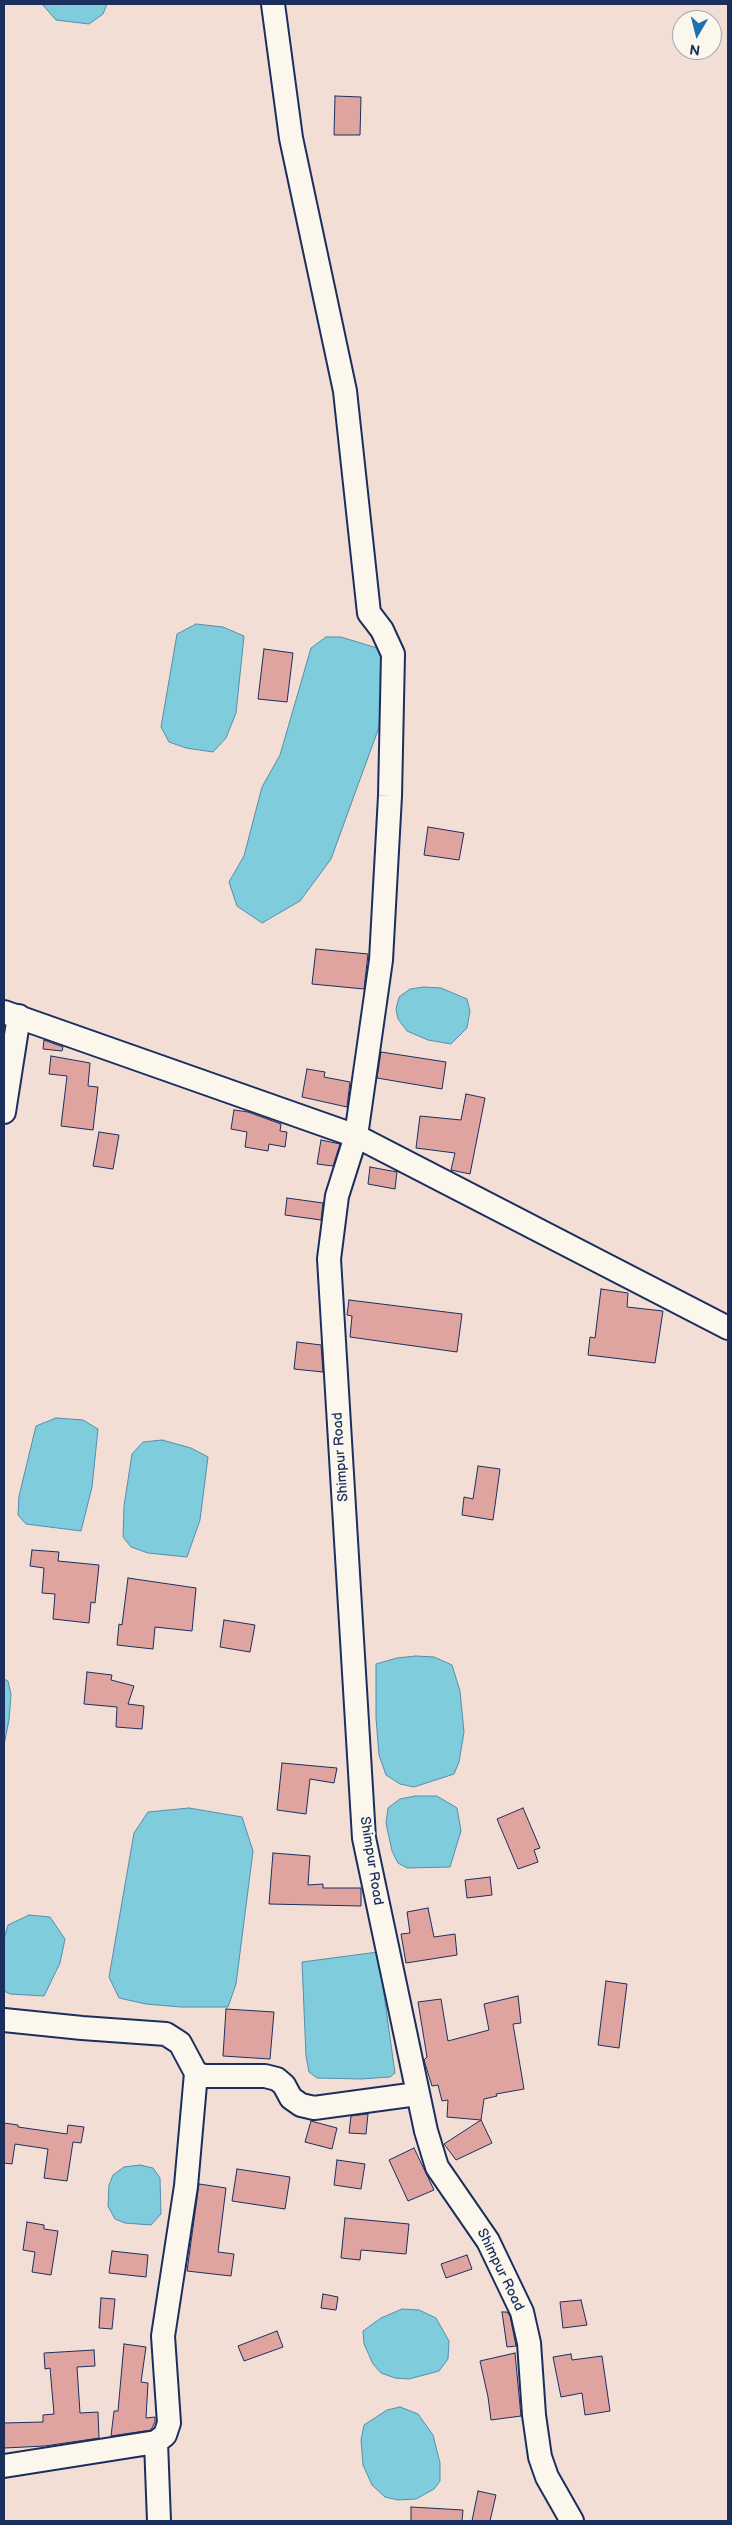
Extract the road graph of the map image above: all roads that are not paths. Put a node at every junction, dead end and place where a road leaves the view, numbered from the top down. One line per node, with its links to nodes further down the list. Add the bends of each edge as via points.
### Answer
1 (273, 4): 4 (street, Shimpur Road, via 291,138 345,391 369,614 382,630 393,654 382,960)
2 (11, 1014): 3 (street); 4 (street)
3 (4, 1112)
4 (356, 1136): 5 (street); 8 (street, Shimpur Road, via 337,1196 329,1260 364,1838)
5 (728, 1328)
6 (4, 2020): 7 (street, via 166,2034 180,2043)
7 (196, 2073): 8 (street, via 277,2079 284,2084 291,2098 314,2108); 9 (street, via 186,2186 163,2336 169,2423 165,2435)
8 (417, 2094): 12 (street, Shimpur Road, via 437,2167 488,2241 522,2312 529,2343 540,2458 546,2477)
9 (156, 2442): 10 (street); 11 (street)
10 (4, 2466)
11 (159, 2521)
12 (572, 2521)

